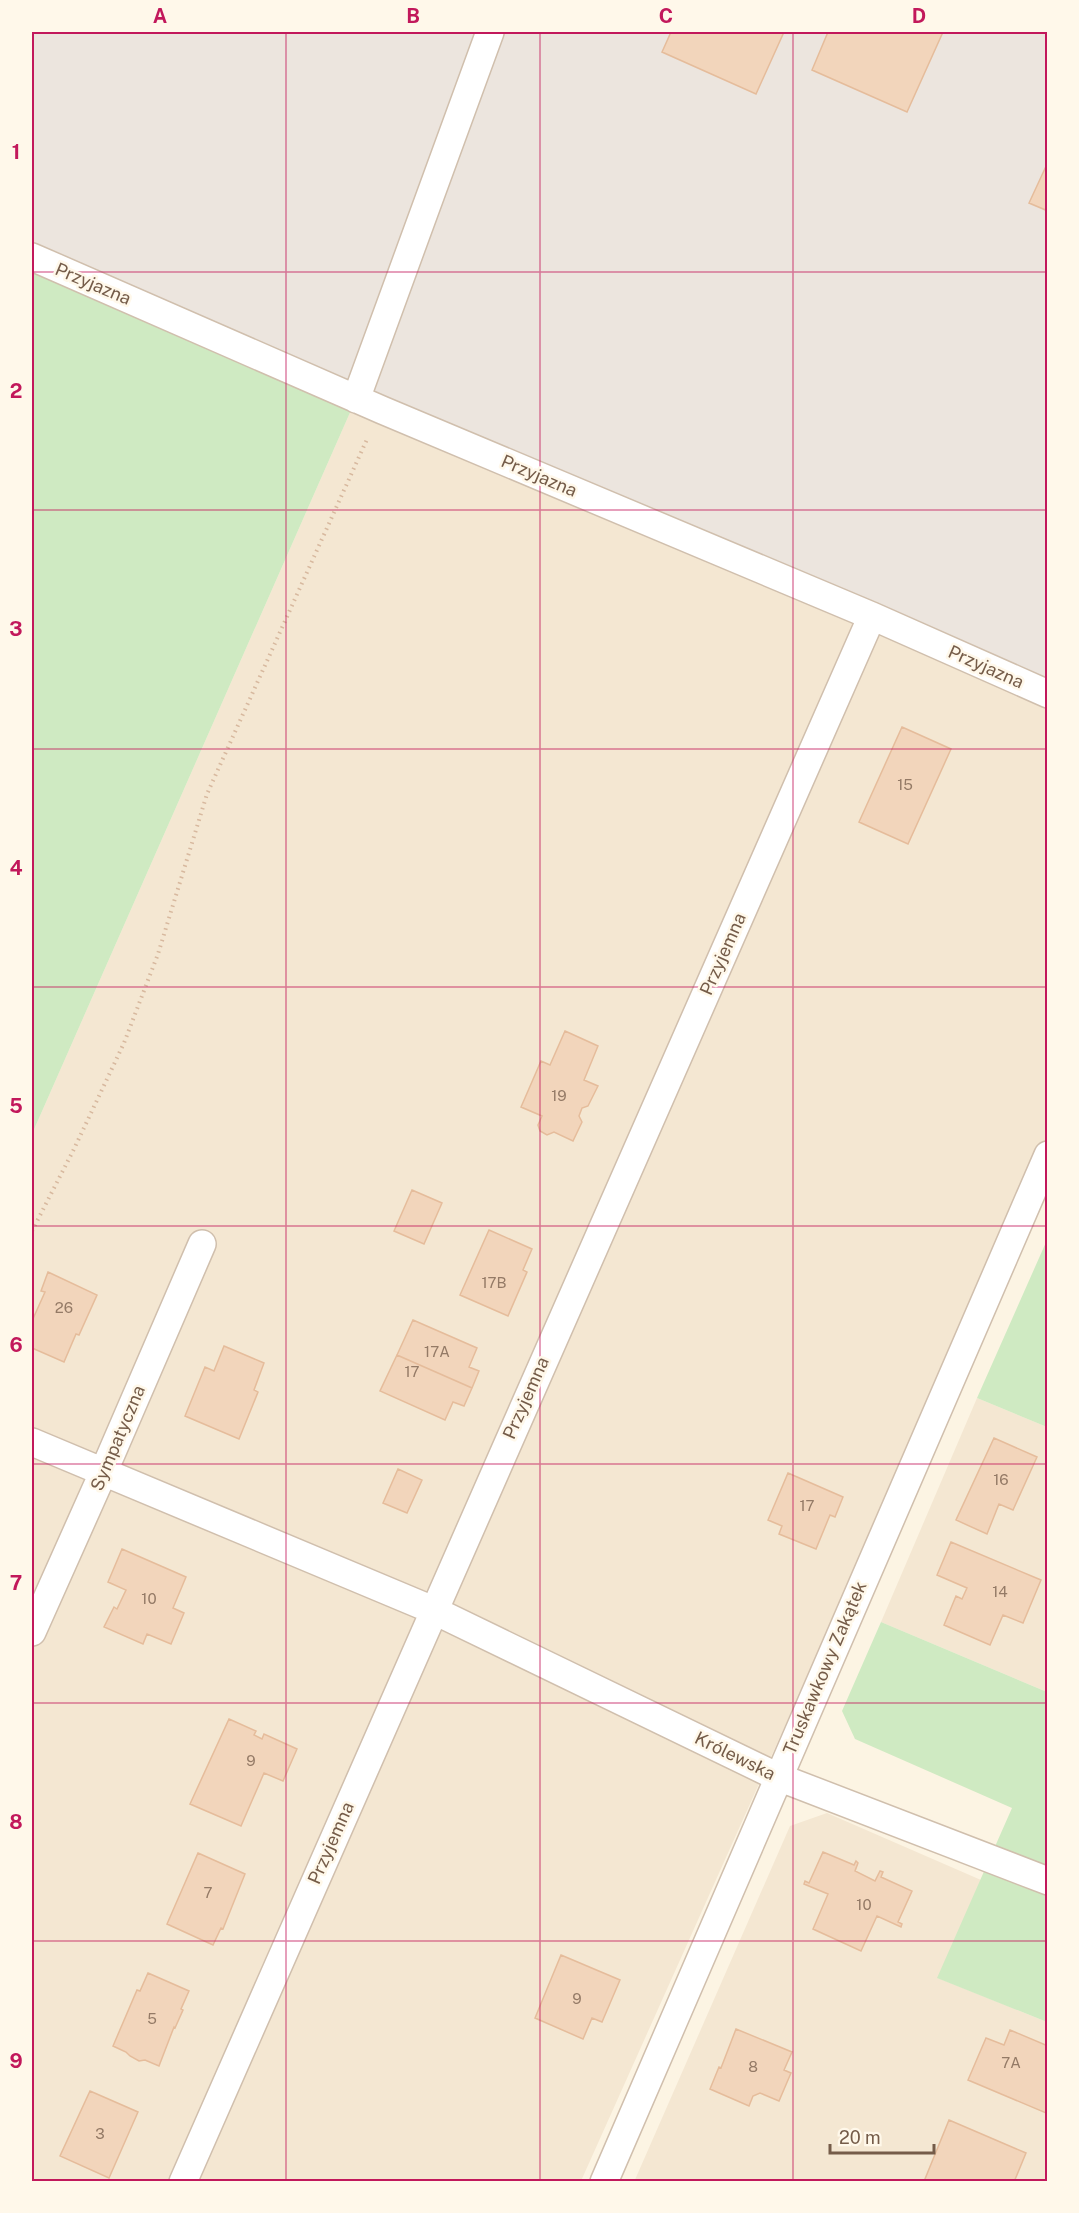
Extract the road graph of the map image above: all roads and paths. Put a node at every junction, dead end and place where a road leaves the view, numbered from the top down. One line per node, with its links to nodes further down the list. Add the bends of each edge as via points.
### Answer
1 (490, 32): 3 (street)
2 (32, 257): 3 (street, Przyjazna)
3 (357, 399): 4 (street, Przyjazna)
4 (382, 410): 5 (street, Przyjazna); 8 (path, via 207,794 158,954 124,1043)
5 (872, 616): 6 (street, Przyjazna); 12 (street, Przyjemna)
6 (1047, 694)
7 (1047, 1155): 14 (street, Truskawkowy Zakątek)
8 (32, 1231)
9 (202, 1244): 11 (street, Sympatyczna)
10 (32, 1442): 11 (street, Królewska)
11 (103, 1473): 12 (street, Królewska); 13 (street, Sympatyczna)
12 (433, 1610): 14 (street, Królewska); 16 (street, Przyjemna)
13 (32, 1632)
14 (778, 1777): 15 (street, Królewska); 17 (street, Truskawkowy Zakątek)
15 (1047, 1881)
16 (183, 2181)
17 (604, 2181)

